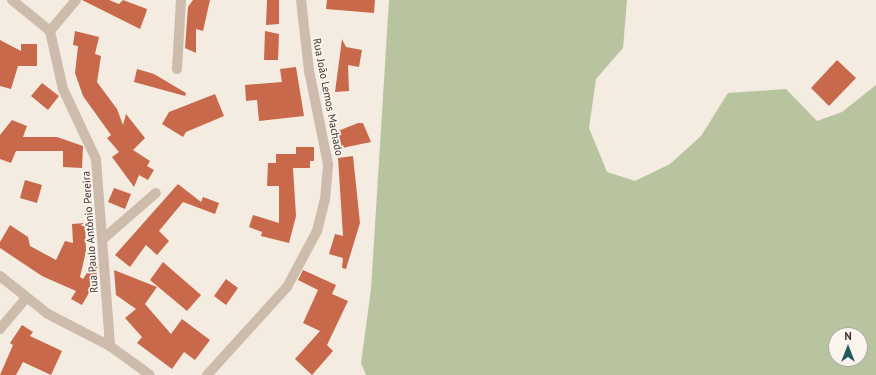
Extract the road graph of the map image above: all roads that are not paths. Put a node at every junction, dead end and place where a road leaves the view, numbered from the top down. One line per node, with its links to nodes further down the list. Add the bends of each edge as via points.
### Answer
1 (12, 0): 5 (street)
2 (76, 0): 5 (street)
3 (181, 0): 6 (street)
4 (301, 0): 14 (street, Rua João Lemos Machado, via 309,71 328,164 325,200 314,237 287,287)
5 (50, 31): 8 (street, Rua Paulo Antônio Pereira, via 63,89 96,159)
6 (177, 69)
7 (156, 193): 8 (street)
8 (103, 240): 12 (street, Rua Paulo Antônio Pereira)
9 (0, 276): 10 (street)
10 (26, 298): 11 (street); 12 (street, via 48,314)
11 (0, 329)
12 (110, 346): 13 (street)
13 (150, 375)
14 (207, 375)

